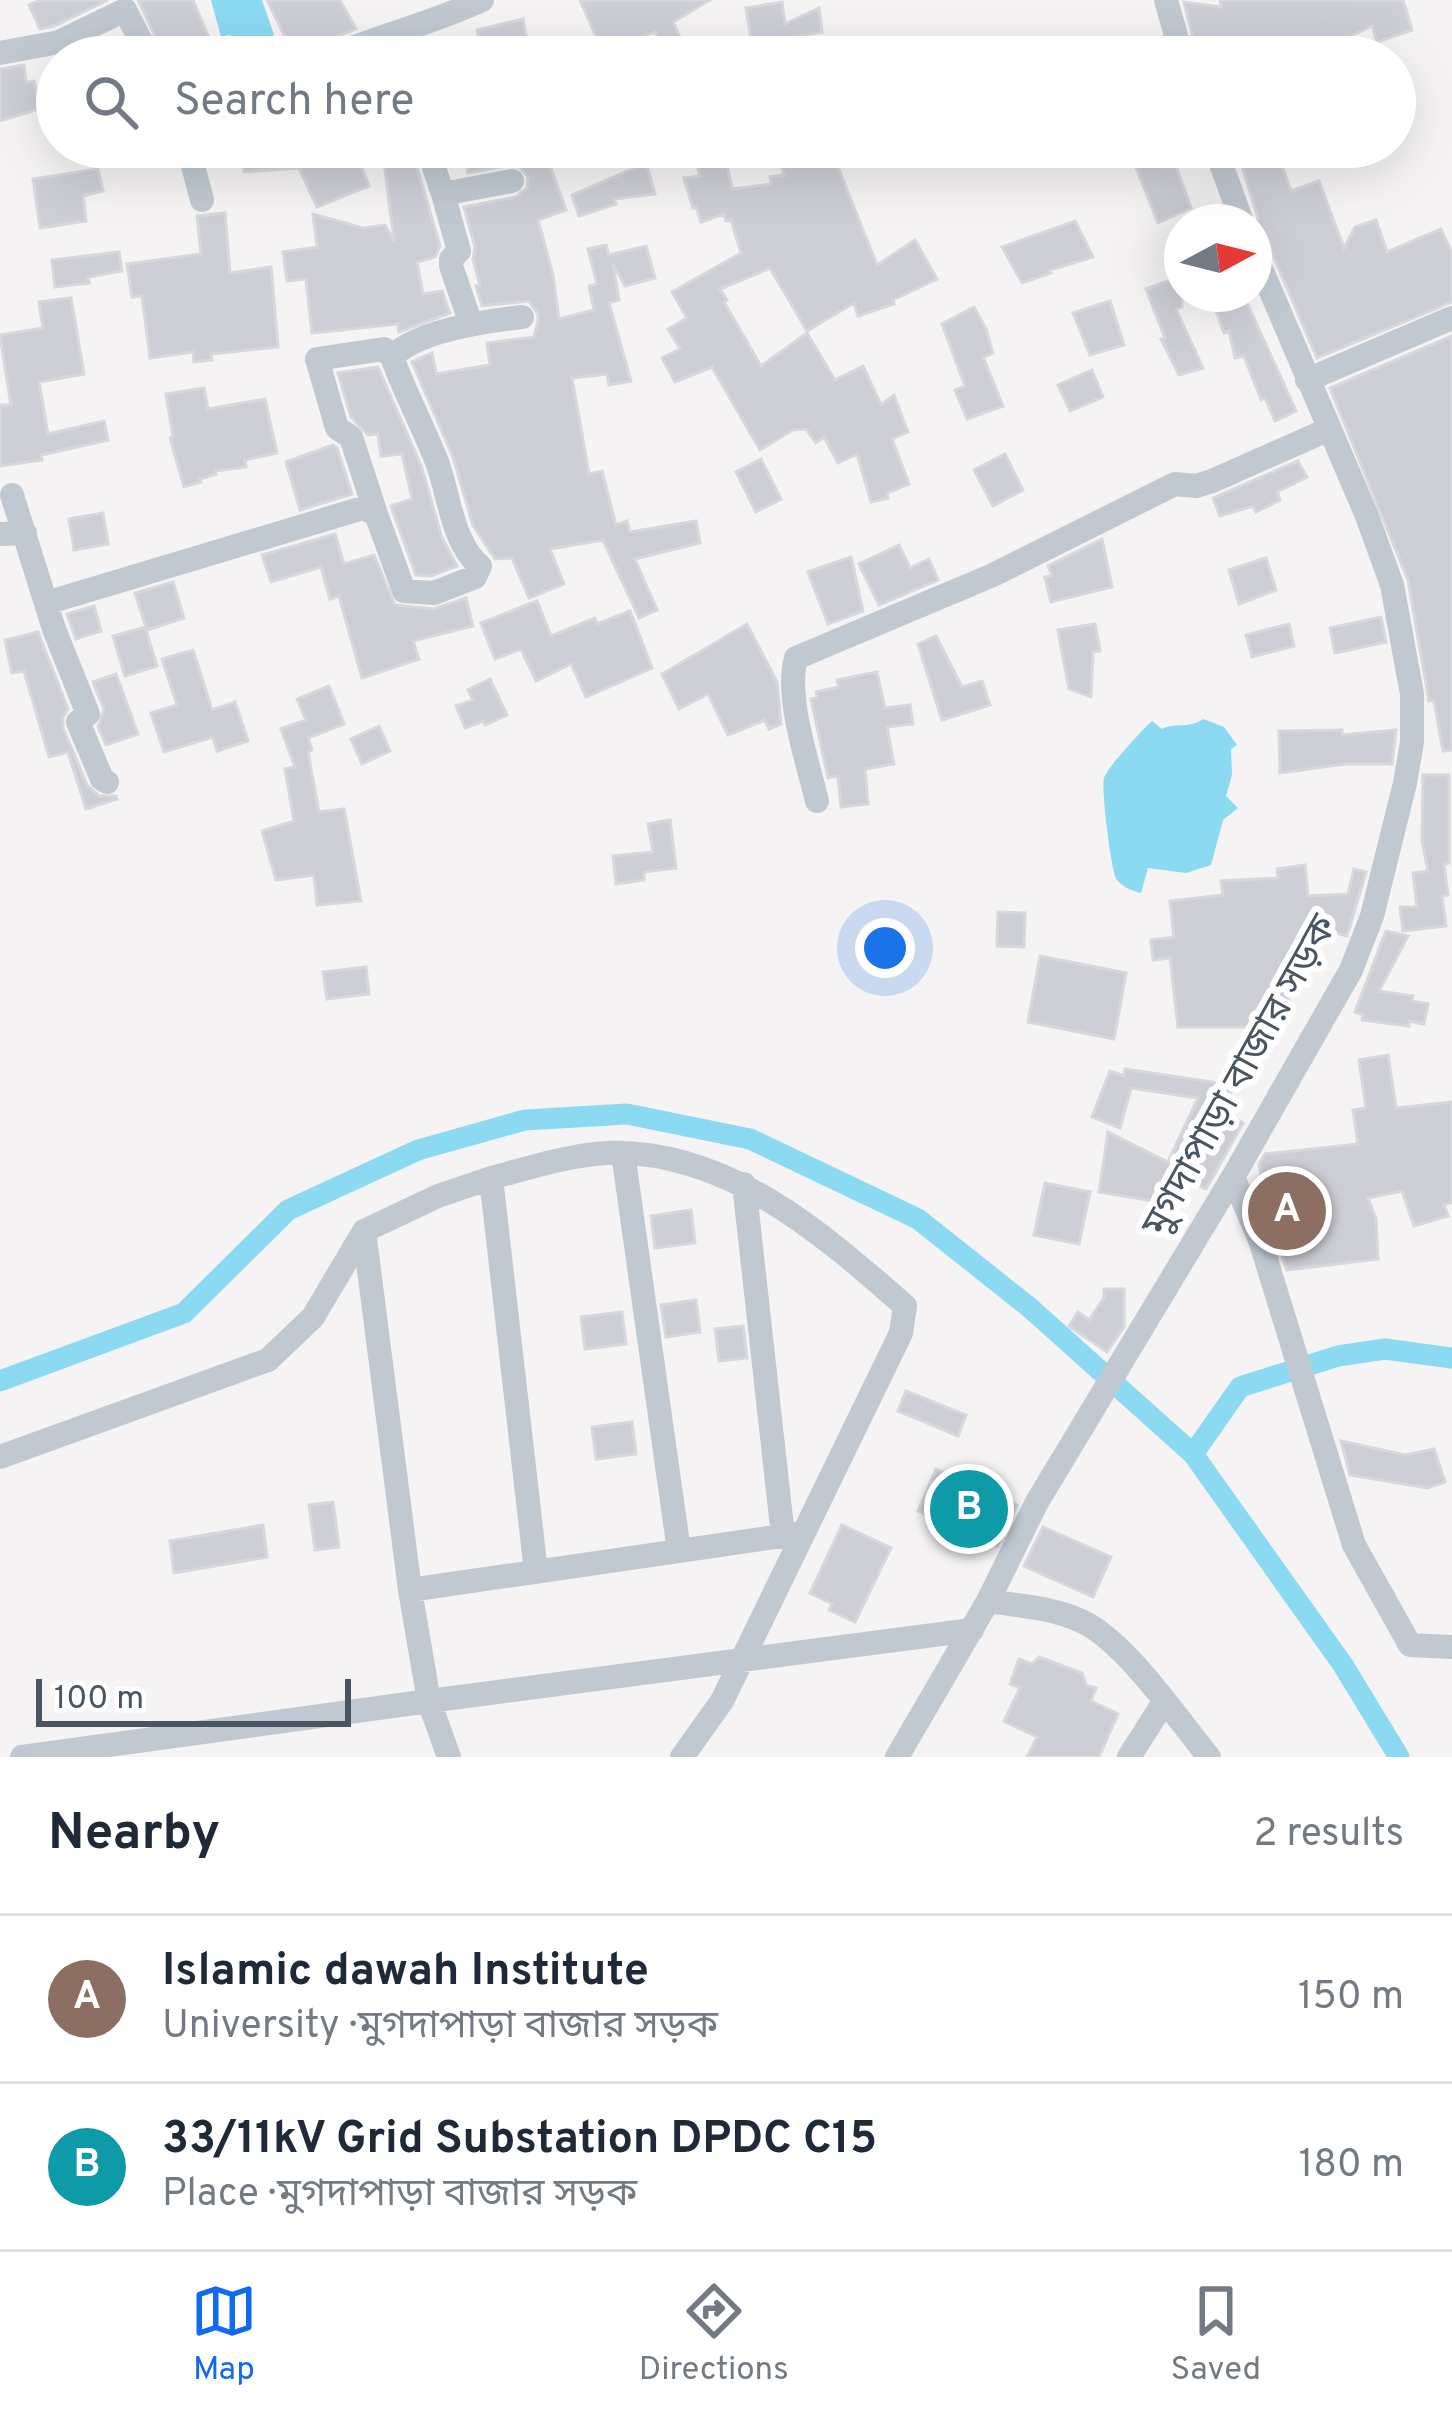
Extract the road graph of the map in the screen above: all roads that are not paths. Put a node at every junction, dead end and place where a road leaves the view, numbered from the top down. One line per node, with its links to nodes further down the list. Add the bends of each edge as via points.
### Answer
1 (482, 0): 6 (street)
2 (1166, 0): 7 (street)
3 (125, 5): 4 (street); 5 (street)
4 (70, 36)
5 (139, 36)
6 (383, 36)
7 (1176, 36)
8 (36, 46): 9 (street)
9 (0, 53)
10 (194, 168): 15 (street)
11 (434, 168): 14 (street)
12 (1222, 168): 16 (street)
13 (512, 181): 14 (street)
14 (443, 194): 20 (street, via 458,239 451,266)
15 (202, 200)
16 (1235, 204)
17 (1272, 295): 22 (street, মুগদাপাড়া বাজার সড়ক)
18 (522, 317): 20 (street)
19 (1452, 318): 22 (street)
20 (471, 324): 21 (street)
21 (392, 357): 25 (street, via 384,349 317,359); 25 (street, via 462,539 480,566 475,577 434,593 404,592)
22 (1307, 380): 23 (street, মুগদাপাড়া বাজার সড়ক)
23 (1328, 430): 29 (street, via 1212,481 1175,484 993,575 796,658 798,720); 31 (street, মুগদাপাড়া বাজার সড়ক, via 1392,585 1412,694 1412,742 1372,916 1351,970)
24 (12, 495): 26 (street)
25 (376, 514): 27 (street, via 363,508)
26 (12, 533): 27 (street)
27 (46, 603): 28 (street, via 88,714 78,722)
28 (107, 782)
29 (817, 802)
30 (622, 1153): 32 (street); 33 (street); 37 (street)
31 (1233, 1177): 40 (street, মুগদাপাড়া বাজার সড়ক, via 1037,1502); 42 (street, via 1354,1545 1410,1645)
32 (490, 1178): 34 (street); 38 (street)
33 (744, 1184): 36 (street); 36 (street, via 838,1246 905,1306 901,1333)
34 (364, 1232): 35 (street, via 313,1317 268,1360); 39 (street)
35 (0, 1457)
36 (793, 1534): 37 (street); 43 (street)
37 (679, 1551): 38 (street)
38 (536, 1572): 39 (street)
39 (410, 1590): 44 (street)
40 (988, 1601): 41 (street, মুগদাপাড়া বাজার সড়ক); 45 (street, via 1089,1625)
41 (972, 1630): 43 (street); 50 (street, মুগদাপাড়া বাজার সড়ক)
42 (1452, 1647)
43 (741, 1658): 44 (street); 49 (street)
44 (429, 1701): 47 (street); 48 (street)
45 (1164, 1702): 46 (street); 51 (street)
46 (1132, 1756)
47 (22, 1757)
48 (449, 1757)
49 (682, 1757)
50 (896, 1757)
51 (1209, 1757)

